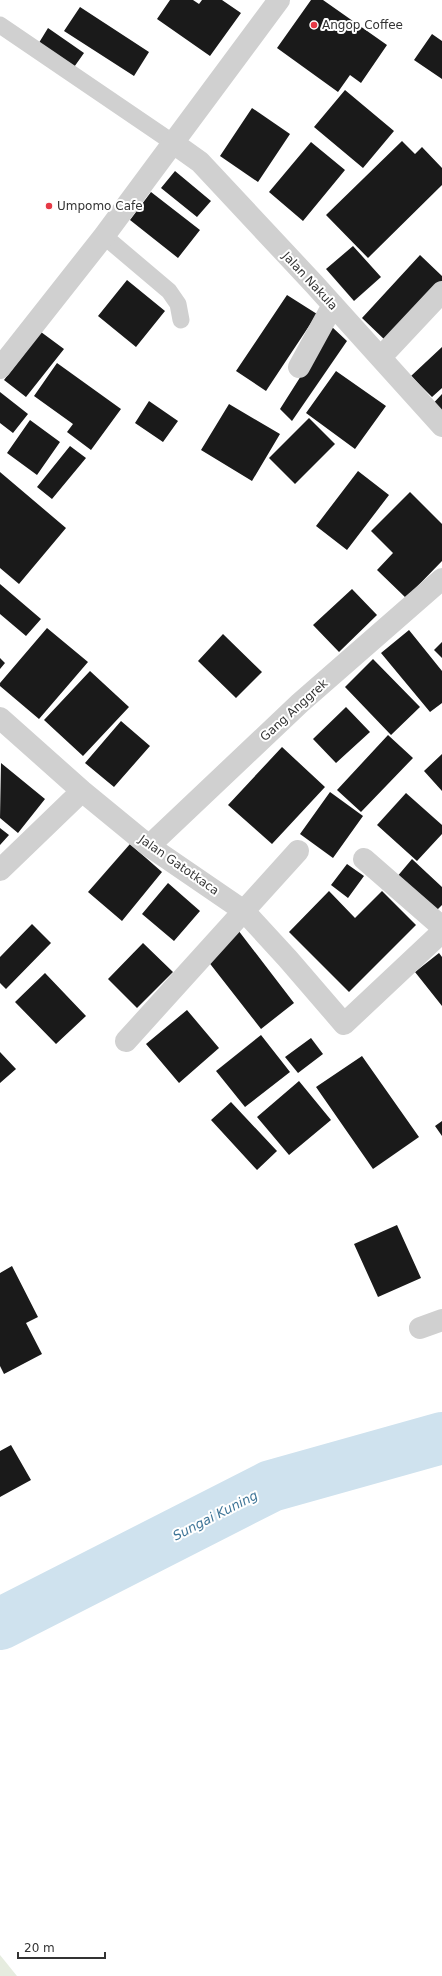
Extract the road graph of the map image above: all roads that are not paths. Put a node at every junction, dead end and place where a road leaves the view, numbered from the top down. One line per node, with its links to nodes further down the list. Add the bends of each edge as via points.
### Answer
1 (279, 0): 3 (street)
2 (0, 25): 3 (lane)
3 (172, 142): 4 (street); 6 (street, Jalan Nakula, via 200,162)
4 (104, 236): 7 (lane, via 169,291 178,304); 10 (street)
5 (442, 292): 8 (street)
6 (333, 305): 8 (street, Jalan Nakula); 9 (street)
7 (181, 320)
8 (381, 357): 11 (street, Jalan Nakula)
9 (299, 367)
10 (0, 368)
11 (442, 426)
12 (442, 579): 15 (street, Gang Anggrek, via 300,703)
13 (0, 718): 14 (street, Jalan Gatotkaca)
14 (82, 791): 15 (street, Jalan Gatotkaca); 18 (street)
15 (149, 846): 19 (street, Jalan Gatotkaca)
16 (298, 851): 19 (street)
17 (364, 859): 20 (street)
18 (0, 870)
19 (244, 911): 21 (street, Jalan Gatotkaca, via 344,1024); 22 (street)
20 (442, 927)
21 (442, 932)
22 (126, 1041)
23 (442, 1320): 24 (street)
24 (420, 1328)

